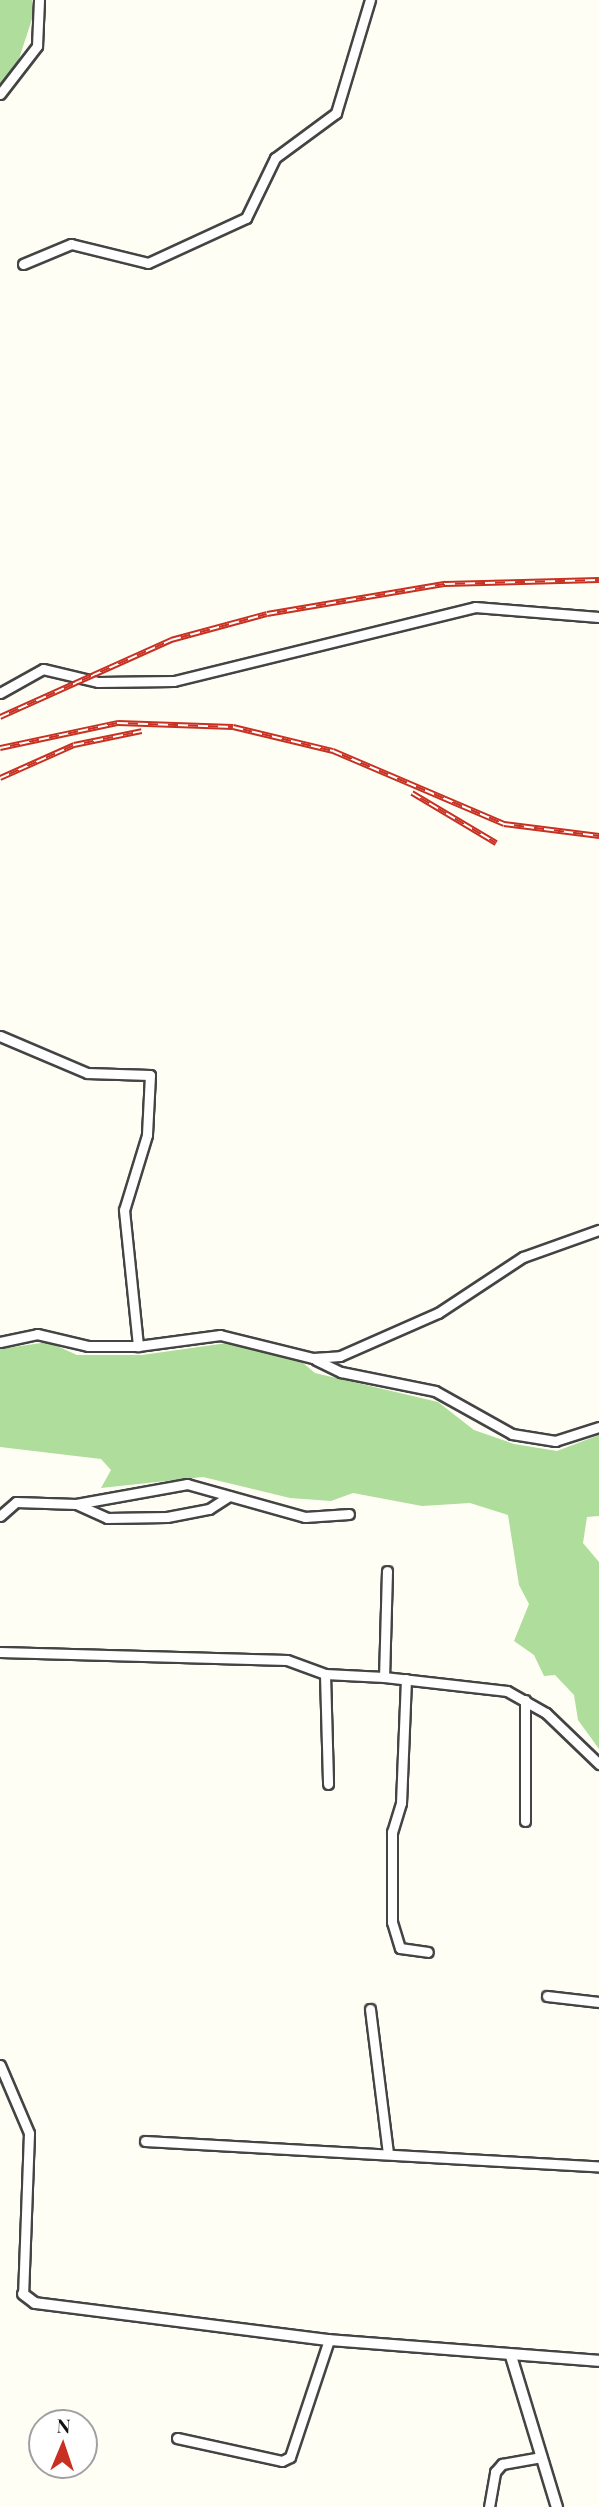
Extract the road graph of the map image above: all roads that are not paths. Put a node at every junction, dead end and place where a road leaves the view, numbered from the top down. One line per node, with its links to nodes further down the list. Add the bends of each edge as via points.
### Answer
1 (39, 0): 3 (street, via 37,46)
2 (370, 0): 4 (street, via 336,113 275,158 246,218 148,262 71,244)
3 (0, 94)
4 (23, 264)
5 (599, 617): 6 (street, via 475,607 174,681 98,682 43,668)
6 (0, 693)
7 (0, 1036): 10 (street, via 87,1073 150,1076 147,1135 124,1210)
8 (599, 1230): 11 (street, via 523,1257 438,1313 340,1356)
9 (0, 1342): 10 (street, via 37,1334 88,1346)
10 (138, 1346): 11 (street, via 219,1335)
11 (313, 1358): 12 (street, via 341,1372 435,1391 512,1434 555,1441)
12 (599, 1427)
13 (229, 1496): 14 (street, via 187,1484); 14 (street, via 209,1509 167,1517 107,1518); 15 (street, via 305,1517)
14 (76, 1504): 16 (street, via 16,1502)
15 (349, 1514)
16 (0, 1516)
17 (387, 1571): 20 (street)
18 (0, 1652): 19 (street, via 286,1660)
19 (325, 1674): 20 (street); 24 (street)
20 (384, 1677): 21 (street)
21 (406, 1679): 22 (street, via 483,1684); 26 (street, via 401,1803 392,1832 392,1922 400,1948)
22 (525, 1700): 23 (street); 25 (street)
23 (599, 1764)
24 (328, 1784)
25 (525, 1821)
26 (428, 1952)
27 (547, 1996): 28 (street)
28 (599, 2002)
29 (370, 2009): 32 (street)
30 (0, 2065): 34 (street, via 29,2133)
31 (145, 2141): 32 (street)
32 (388, 2153): 33 (street)
33 (599, 2166)
34 (23, 2294): 35 (street, via 35,2302)
35 (329, 2340): 36 (street); 38 (street, via 290,2457 282,2461)
36 (511, 2356): 37 (street); 39 (street)
37 (599, 2361)
38 (177, 2438)
39 (541, 2457): 40 (street, via 502,2464 495,2472); 41 (street)
40 (489, 2507)
41 (557, 2507)

